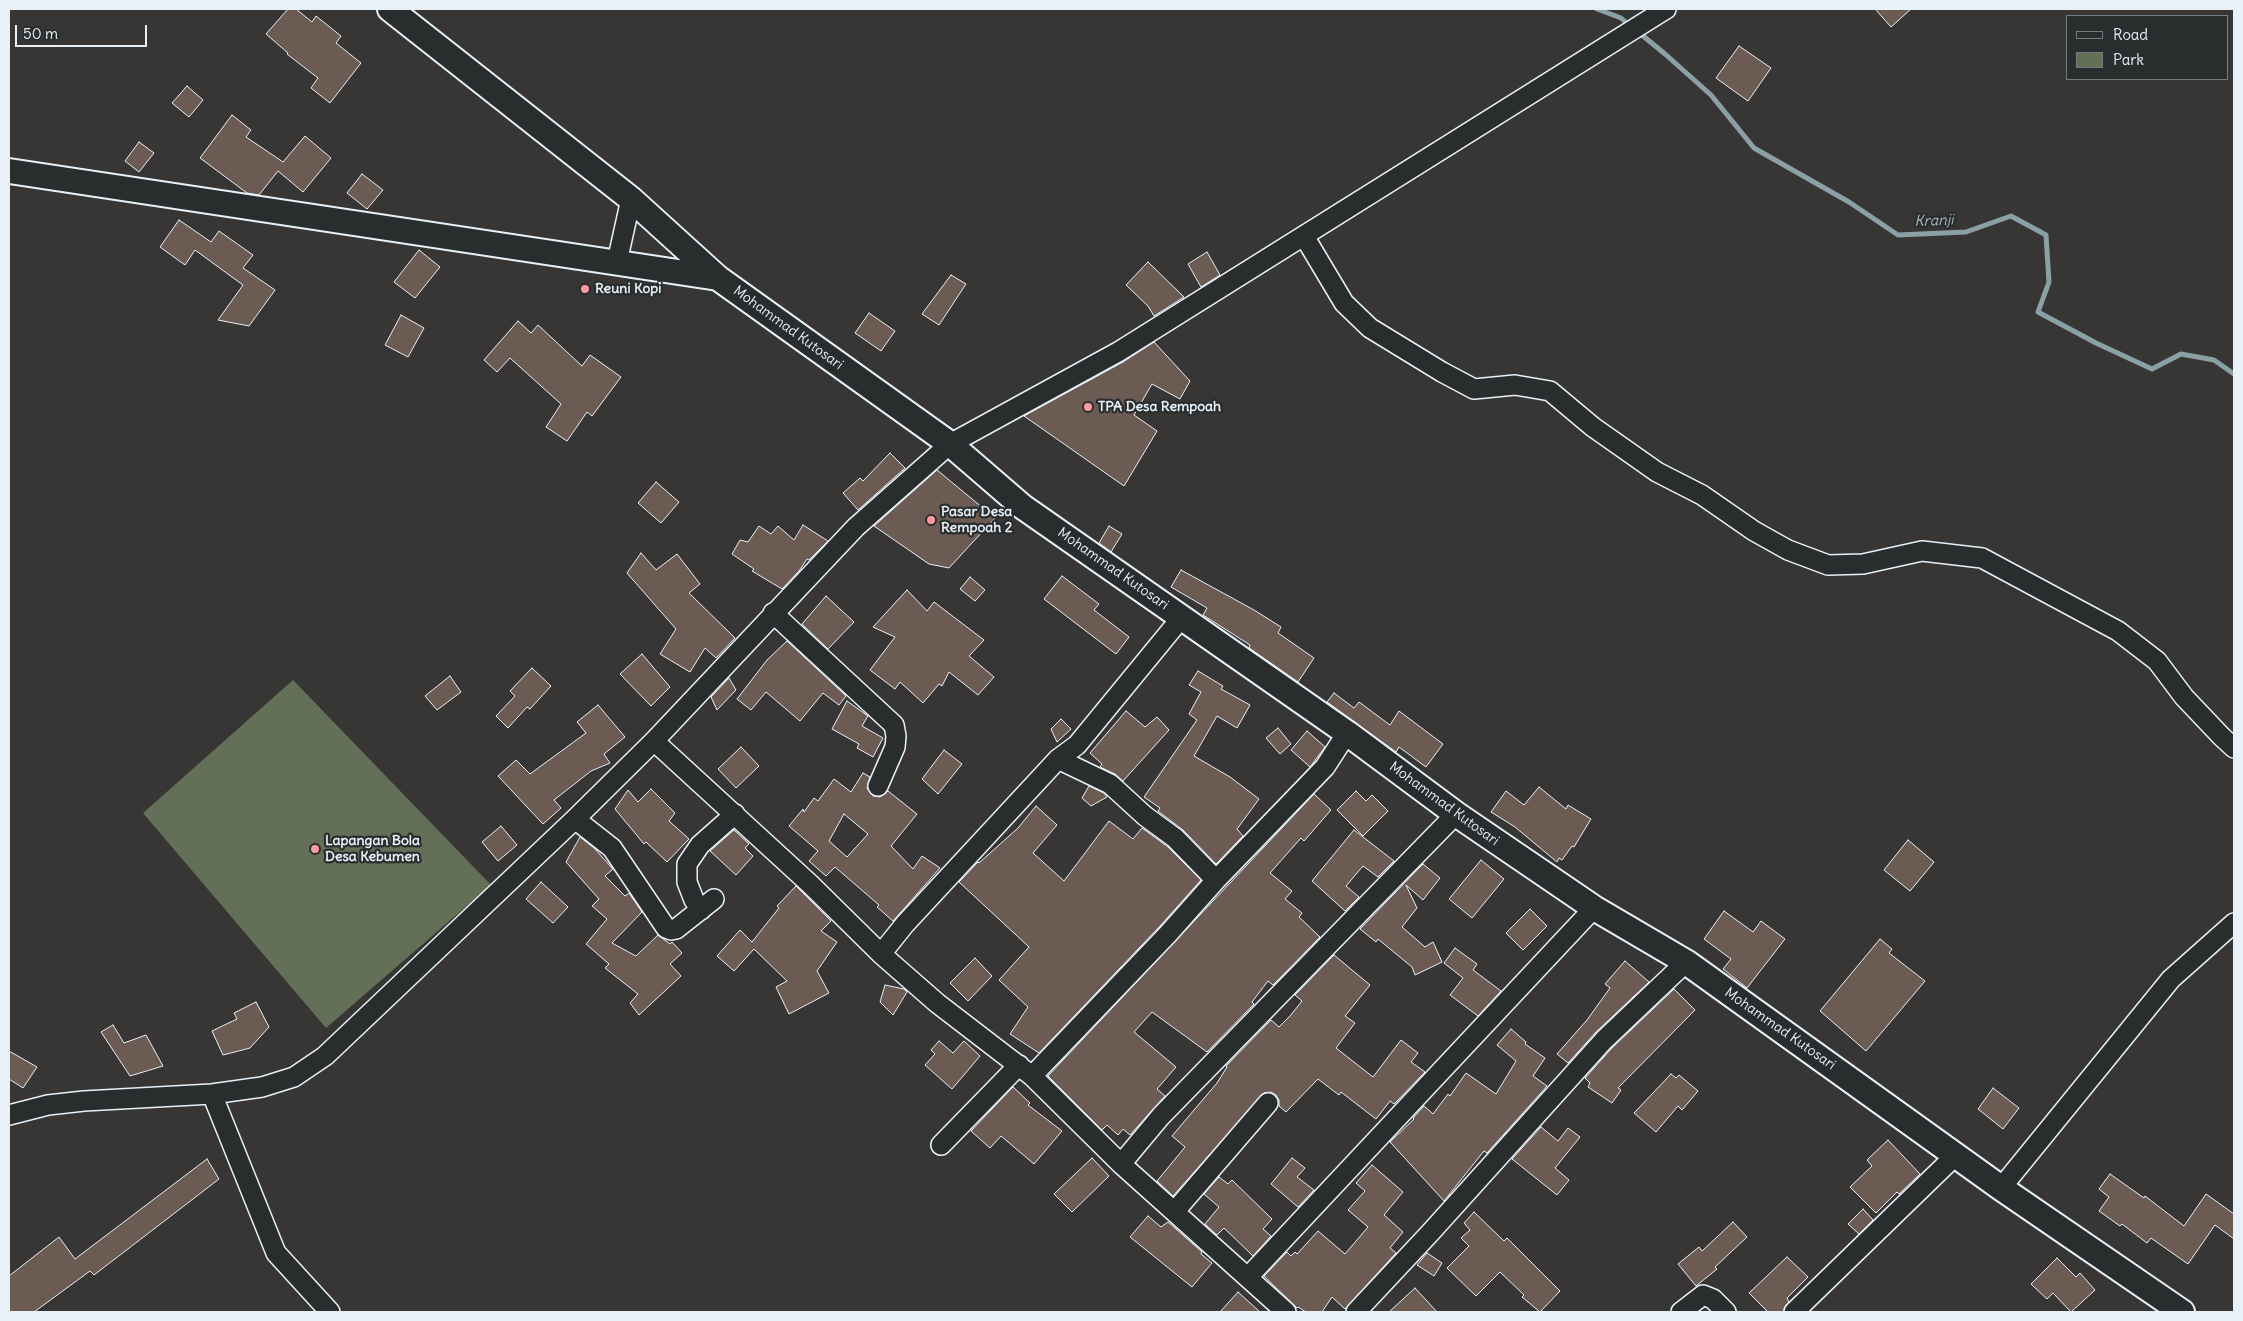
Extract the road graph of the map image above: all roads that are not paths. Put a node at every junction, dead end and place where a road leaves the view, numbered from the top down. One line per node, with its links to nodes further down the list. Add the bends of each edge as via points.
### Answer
1 (390, 9): 4 (street, Mohammad Kutosari)
2 (1666, 9): 5 (street)
3 (9, 171): 6 (street)
4 (631, 199): 6 (street); 7 (street, Mohammad Kutosari)
5 (1304, 236): 8 (street, via 1118,352); 13 (street, via 1344,303 1370,328 1442,372 1474,389 1515,385 1550,391 1593,427 1657,472 1702,495 1788,550 1828,565 1863,564 1922,551 1982,558 2118,631 2150,655 2184,697)
6 (617, 262): 7 (street)
7 (718, 278): 8 (street, Mohammad Kutosari)
8 (950, 444): 9 (street, via 856,527); 10 (street, Mohammad Kutosari, via 1024,507)
9 (773, 613): 12 (street); 15 (street, via 894,725 894,747)
10 (1182, 617): 11 (street, Mohammad Kutosari); 14 (street, via 1077,745)
11 (1347, 734): 17 (street, Mohammad Kutosari); 19 (street, via 1325,768)
12 (654, 741): 16 (street); 18 (street)
13 (2234, 748)
14 (1058, 759): 19 (street, via 1110,784 1175,838); 22 (street)
15 (878, 786)
16 (735, 814): 18 (street, via 700,845 687,864 687,882 694,900 707,905 676,929 666,928 612,848); 22 (street)
17 (1456, 814): 20 (street, Mohammad Kutosari); 30 (street, via 1161,1116)
18 (575, 819): 25 (street, via 325,1056 294,1077 262,1087)
19 (1216, 880): 24 (street)
20 (1594, 908): 23 (street, Mohammad Kutosari); 33 (street)
21 (2234, 923): 31 (street, via 2171,979)
22 (881, 954): 24 (street, via 937,1003)
23 (1686, 962): 29 (street, Mohammad Kutosari); 36 (street, via 1604,1040)
24 (1026, 1071): 28 (street); 30 (street)
25 (212, 1094): 27 (street, via 84,1101); 34 (street, via 276,1253)
26 (1268, 1104): 32 (street)
27 (9, 1116)
28 (941, 1145)
29 (1957, 1154): 31 (street, Mohammad Kutosari); 39 (street)
30 (1121, 1164): 32 (street)
31 (2001, 1188): 40 (street, Mohammad Kutosari)
32 (1174, 1211): 33 (street)
33 (1248, 1278): 35 (street)
34 (330, 1312)
35 (1286, 1312)
36 (1356, 1312)
37 (1681, 1312): 38 (street, via 1704,1295)
38 (1726, 1312)
39 (1794, 1312)
40 (2182, 1312)

